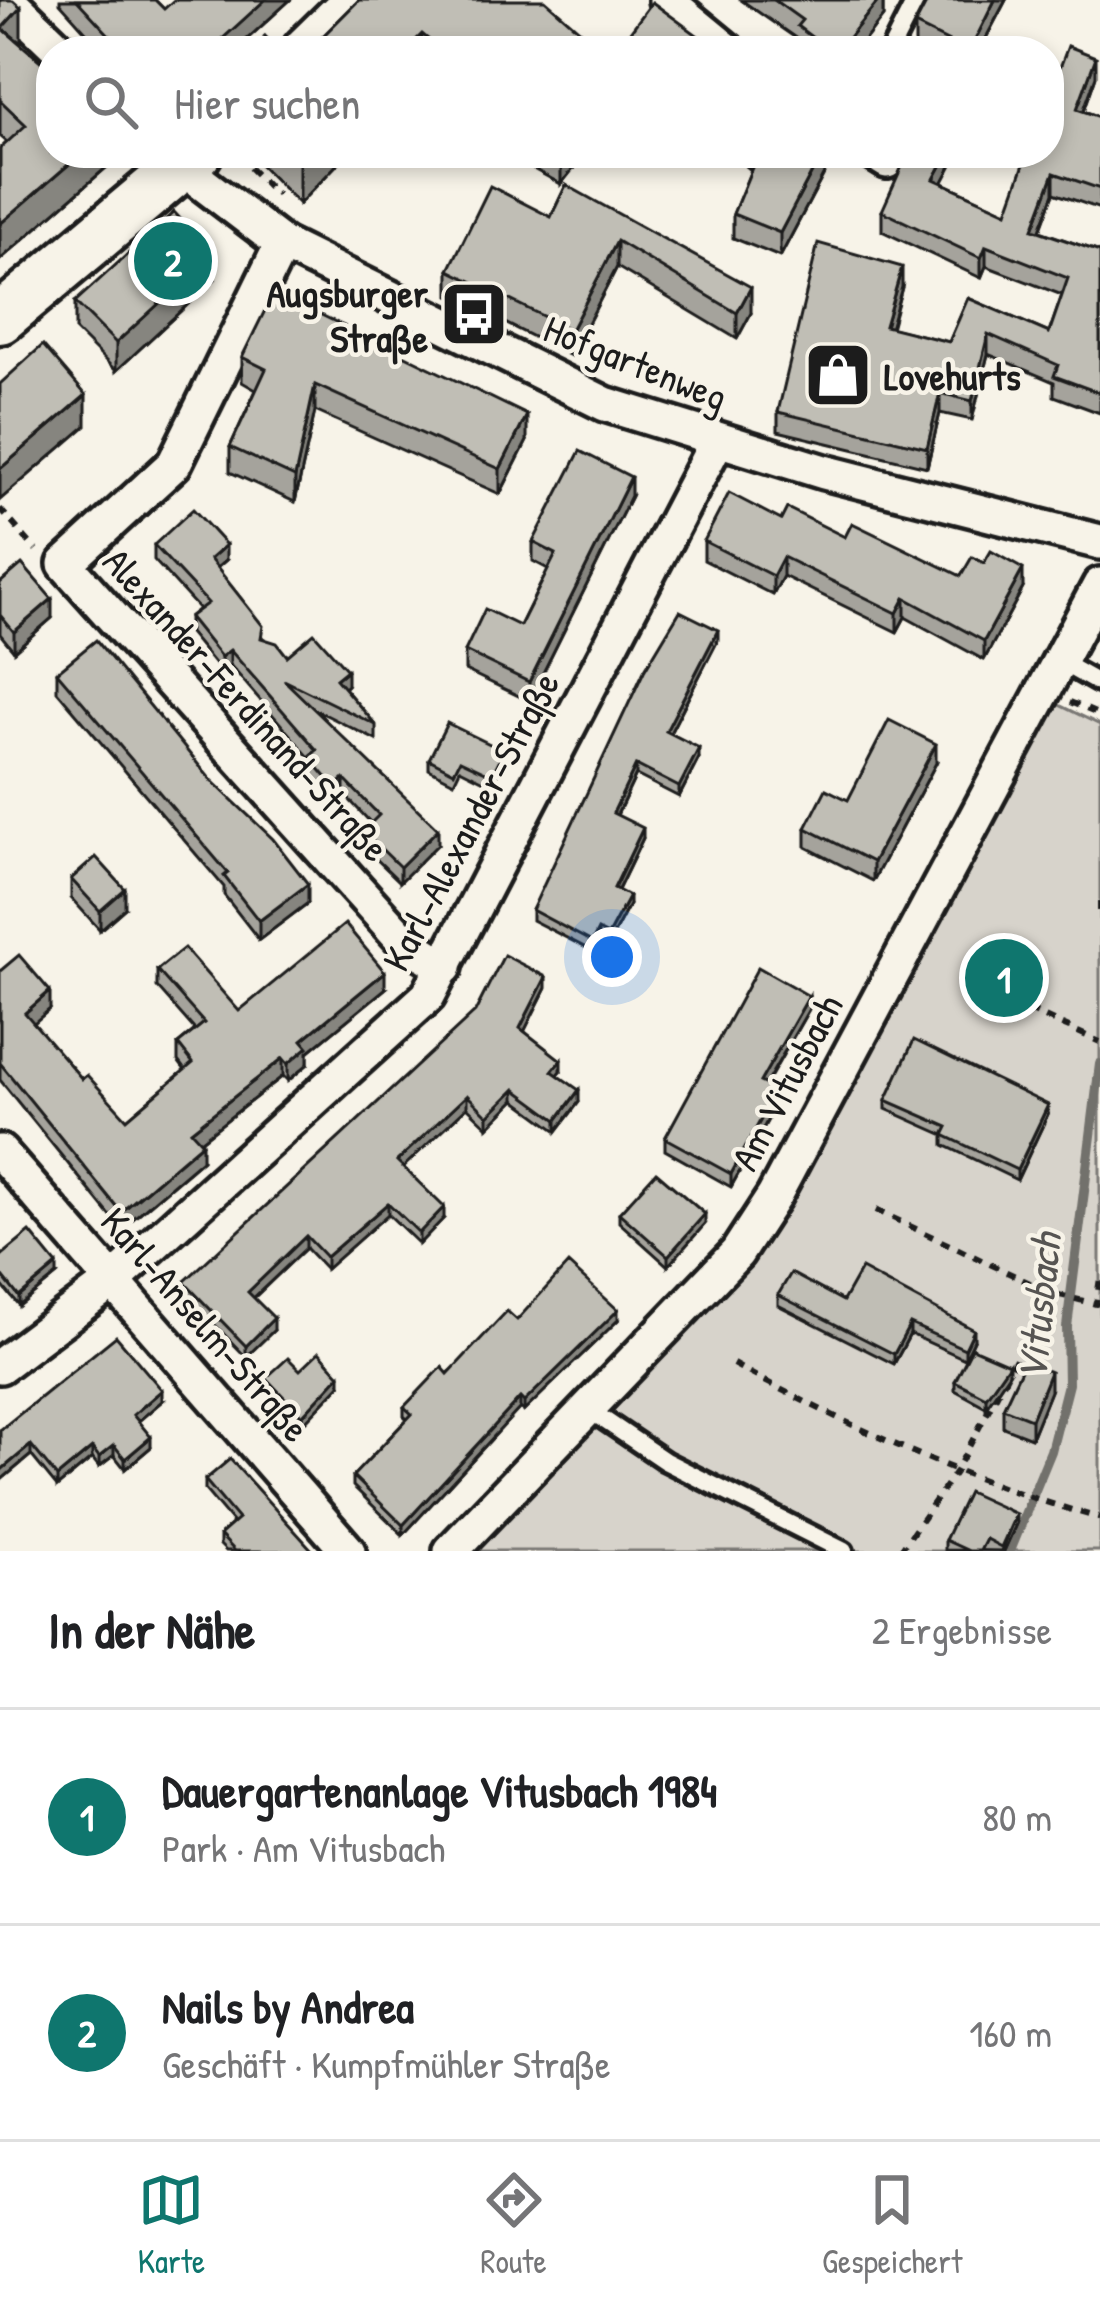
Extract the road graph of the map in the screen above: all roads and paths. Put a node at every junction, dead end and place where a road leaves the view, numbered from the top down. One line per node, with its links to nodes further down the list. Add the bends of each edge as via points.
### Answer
1 (8, 0): 5 (street)
2 (359, 0): 6 (street)
3 (666, 0): 7 (street)
4 (916, 0): 8 (lane)
5 (45, 36)
6 (322, 36)
7 (710, 36)
8 (898, 36)
9 (169, 168): 12 (street)
10 (192, 168): 11 (street, Hofgartenweg)
11 (282, 244): 13 (street, Hofgartenweg, via 605,404); 22 (street, Alexander-Ferdinand-Straße, via 173,464 65,564 403,940)
12 (0, 320)
13 (717, 441): 15 (street, Hofgartenweg); 22 (street, Karl-Alexander-Straße)
14 (0, 508): 16 (path)
15 (1100, 542)
16 (31, 544)
17 (1100, 584): 18 (street, Am Vitusbach)
18 (1059, 661): 19 (lane); 33 (street, Am Vitusbach, via 774,1196 737,1252)
19 (1100, 684)
20 (1100, 902): 21 (path)
21 (1100, 911)
22 (446, 967): 28 (street, Karl-Alexander-Straße, via 428,996)
23 (996, 995): 24 (path)
24 (1096, 1040)
25 (0, 1152): 28 (street, Karl-Anselm-Straße)
26 (876, 1210): 29 (path)
27 (1100, 1278): 30 (path)
28 (113, 1281): 32 (street, Karl-Alexander-Straße); 36 (street, Karl-Anselm-Straße)
29 (1051, 1293): 30 (path); 34 (path)
30 (1098, 1306)
31 (733, 1364): 34 (path, via 840,1423)
32 (0, 1366)
33 (591, 1411): 37 (street, Am Vitusbach); 38 (lane, via 665,1461)
34 (956, 1471): 35 (path); 39 (path)
35 (1100, 1518)
36 (348, 1551)
37 (451, 1551)
38 (844, 1551)
39 (900, 1551)

